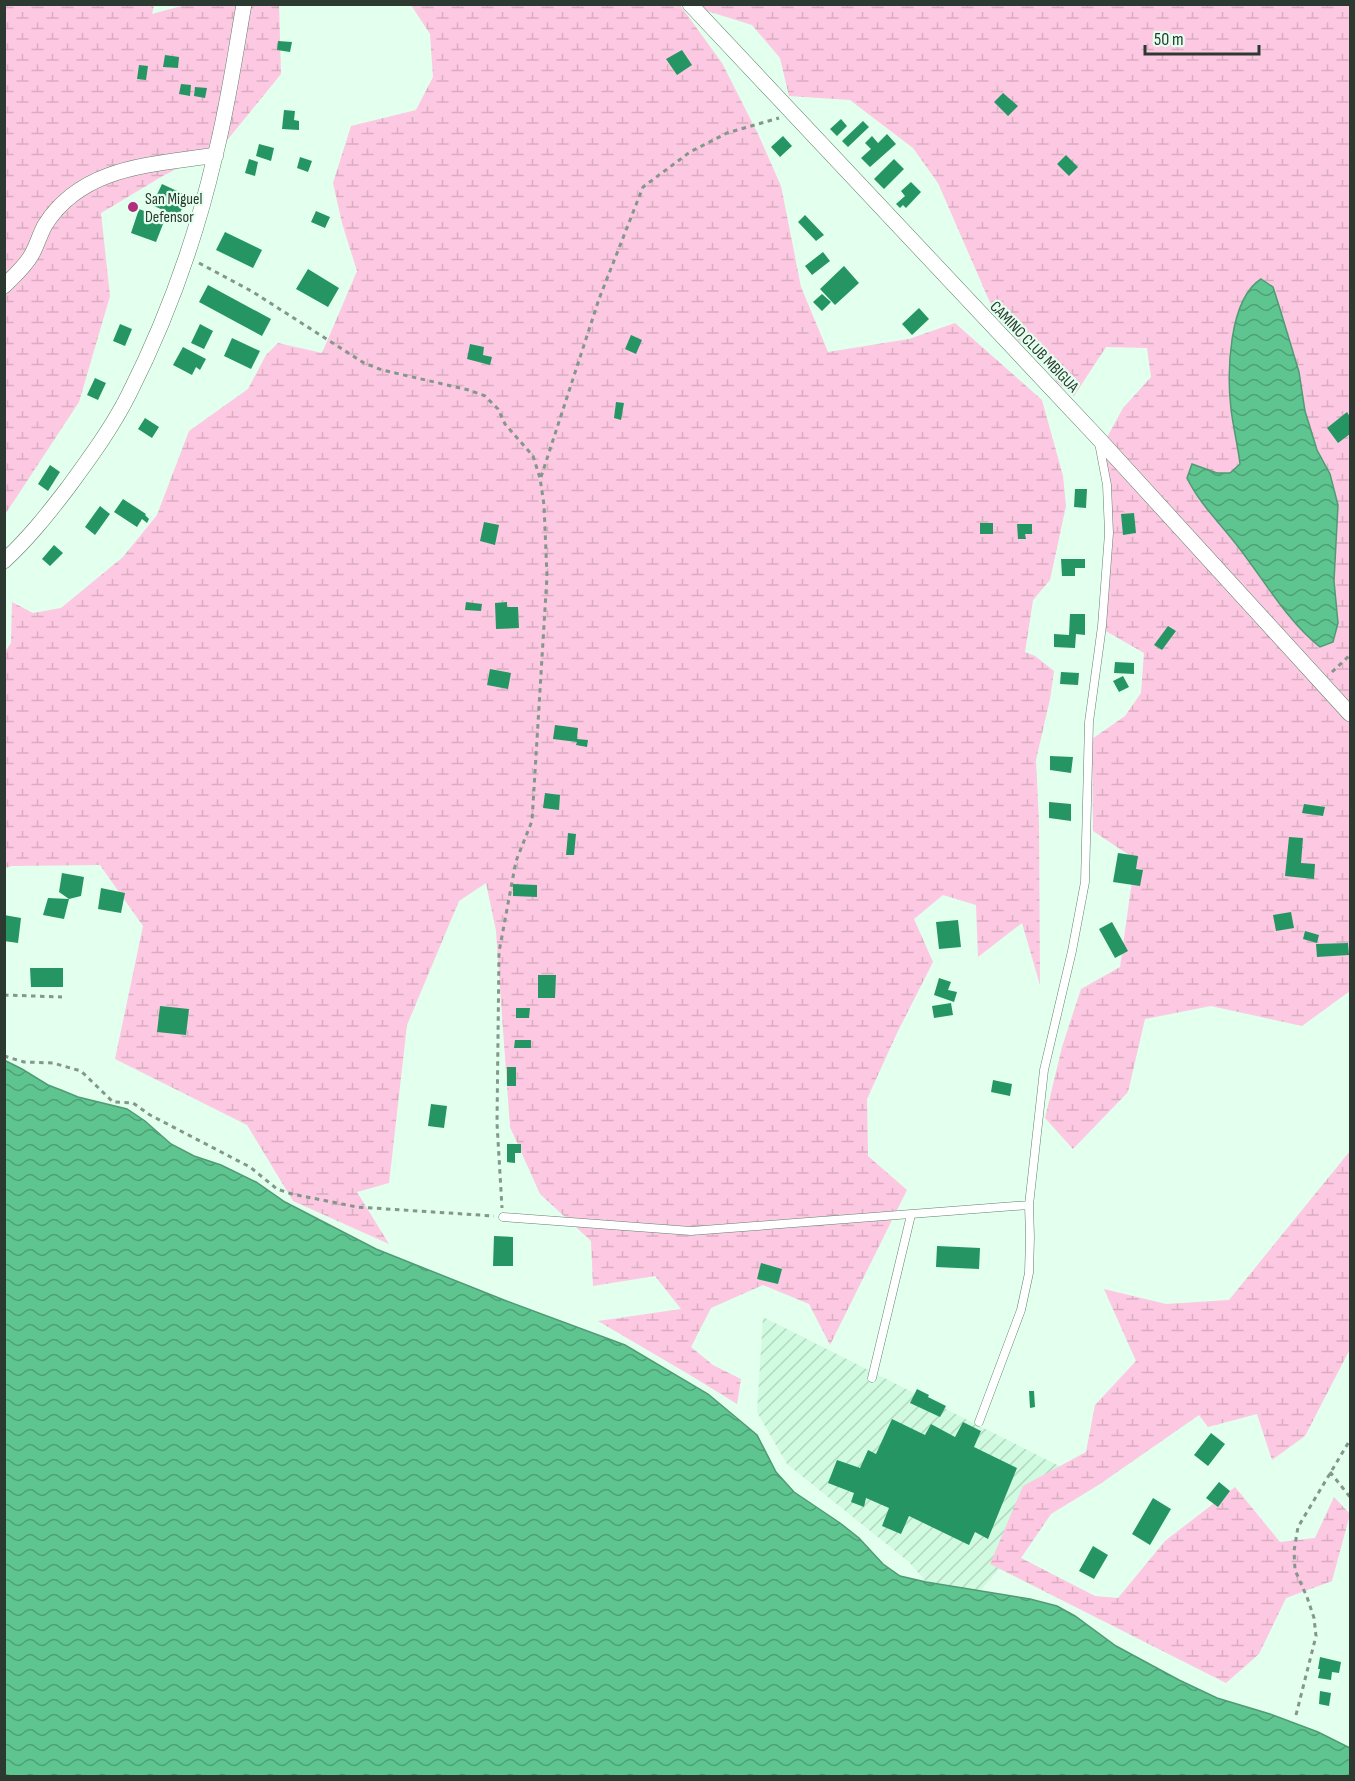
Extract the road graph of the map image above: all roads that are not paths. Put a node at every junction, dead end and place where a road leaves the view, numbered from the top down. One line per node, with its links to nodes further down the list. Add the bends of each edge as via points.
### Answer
1 (244, 4): 3 (street)
2 (690, 4): 5 (street, CAMINO CLUB MBIGUA)
3 (216, 155): 4 (street, via 103,176 78,190 45,225 31,256); 6 (street, via 187,257 128,395 76,477 23,544)
4 (4, 286)
5 (1098, 438): 7 (street, CAMINO CLUB MBIGUA); 8 (lane, via 1107,485 1109,533 1089,722 1085,882 1044,1070)
6 (4, 561)
7 (1350, 714)
8 (1029, 1205): 9 (lane); 12 (lane, via 1029,1273 1021,1310)
9 (911, 1215): 10 (lane, via 691,1231); 11 (lane)
10 (503, 1217)
11 (872, 1378)
12 (979, 1422)

